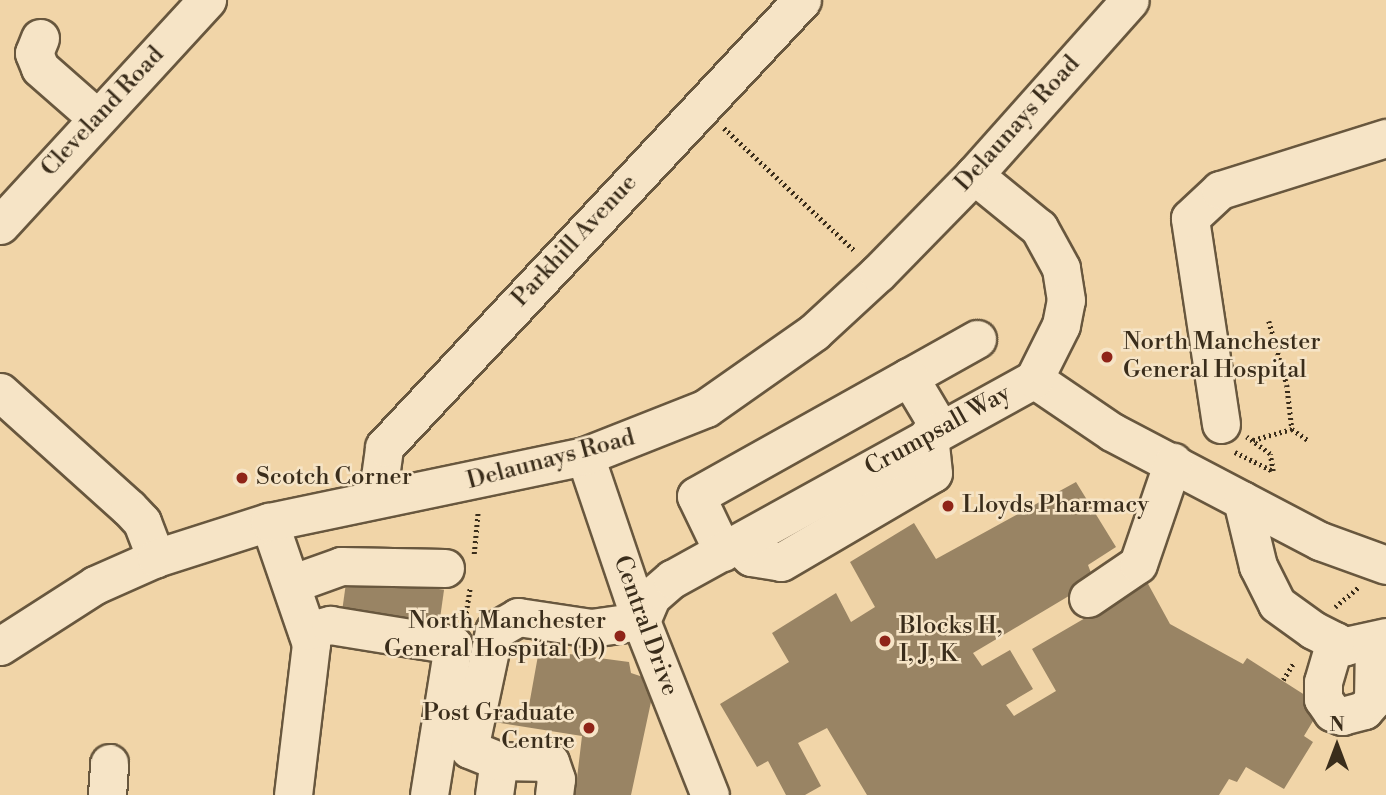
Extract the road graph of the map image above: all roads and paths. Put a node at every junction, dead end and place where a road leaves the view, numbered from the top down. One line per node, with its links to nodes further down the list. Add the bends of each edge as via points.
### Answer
1 (206, 0): 6 (street, Cleveland Road)
2 (802, 0): 5 (street, Parkhill Avenue)
3 (1130, 0): 8 (street, Delaunays Road)
4 (40, 38): 6 (street, via 34,53 40,68)
5 (700, 106): 10 (path); 23 (street, Parkhill Avenue, via 384,447 380,477)
6 (97, 118): 9 (street, Cleveland Road)
7 (1386, 138): 18 (street, via 1220,190 1190,218)
8 (974, 175): 10 (street, Delaunays Road); 14 (street, Crumpsall Way, via 1039,228 1061,268 1066,300 1061,325)
9 (0, 225)
10 (878, 273): 21 (street, Delaunays Road, via 814,332 706,408)
11 (1269, 321): 16 (path, via 1287,385)
12 (977, 339): 13 (street)
13 (909, 377): 17 (street); 26 (street, via 696,496)
14 (1034, 379): 17 (street, Crumpsall Way); 22 (street, via 1112,432)
15 (0, 392): 27 (street, via 142,522)
16 (1292, 429): 19 (path); 20 (path)
17 (934, 432): 26 (street, Crumpsall Way)
18 (1224, 436): 19 (path); 19 (path, via 1273,471 1270,454)
19 (1253, 440)
20 (1309, 441)
21 (584, 456): 23 (street, Delaunays Road, via 475,482); 32 (street, Central Drive)
22 (1173, 462): 24 (street); 31 (street, via 1138,564)
23 (384, 497): 25 (street, Delaunays Road)
24 (1241, 500): 28 (street, via 1320,541); 35 (street, via 1258,566 1277,604)
25 (269, 522): 27 (street, Delaunays Road); 30 (street)
26 (730, 548): 32 (street, Crumpsall Way, via 672,579 651,597)
27 (156, 558): 36 (street, Delaunays Road, via 95,585)
28 (1386, 565)
29 (445, 568): 30 (street, via 341,566)
30 (291, 584): 33 (street)
31 (1088, 597)
32 (641, 621): 38 (street, Central Drive); 39 (street, via 591,628 518,617 494,631)
33 (307, 631): 40 (street, via 312,645); 41 (street, via 330,625 453,645)
34 (1386, 638): 35 (street, via 1345,646)
35 (1335, 641): 37 (street, via 1323,682 1324,699 1332,712 1342,716 1354,715 1373,700 1374,661)
36 (0, 646)
37 (1386, 647)
38 (690, 743): 43 (street, Central Drive); 44 (street, via 722,772)
39 (487, 768): 42 (street, via 551,762)
40 (293, 795)
41 (429, 795)
42 (554, 795)
43 (710, 795)
44 (735, 795)

